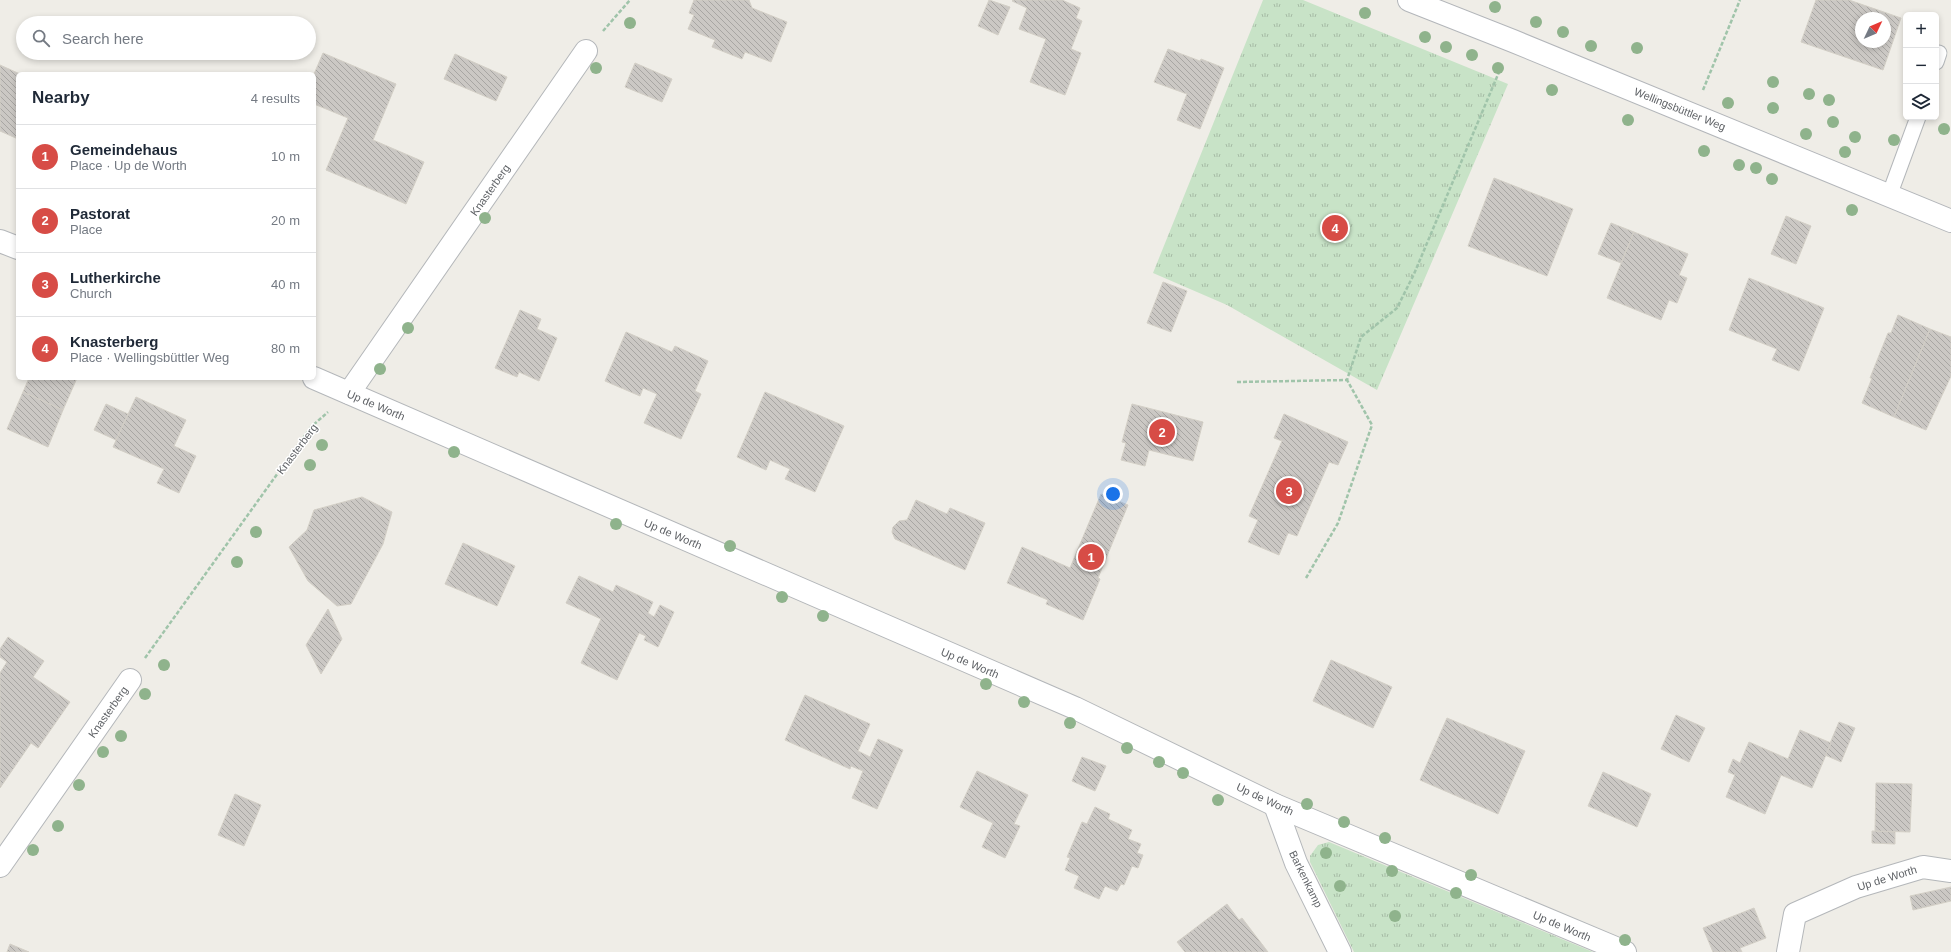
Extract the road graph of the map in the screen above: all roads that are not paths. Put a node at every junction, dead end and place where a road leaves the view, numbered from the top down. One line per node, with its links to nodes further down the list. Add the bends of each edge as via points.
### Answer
1 (1409, 0): 4 (street, Wellingsbüttler Weg)
2 (586, 51): 9 (street, Knasterberg)
3 (1917, 120): 4 (lane)
4 (1889, 196): 5 (street, Wellingsbüttler Weg)
5 (1951, 221)
6 (0, 241): 7 (street)
7 (16, 247)
8 (316, 379): 9 (street, Up de Worth)
9 (349, 393): 11 (street, Up de Worth, via 1075,708)
10 (130, 680): 12 (street, Knasterberg)
11 (1275, 805): 14 (street, Barkenkamp, via 1296,864); 15 (street, Up de Worth)
12 (0, 866)
13 (1951, 871): 16 (street, Up de Worth, via 1923,867 1856,887 1795,914)
14 (1340, 952)
15 (1625, 952)
16 (1788, 952)

